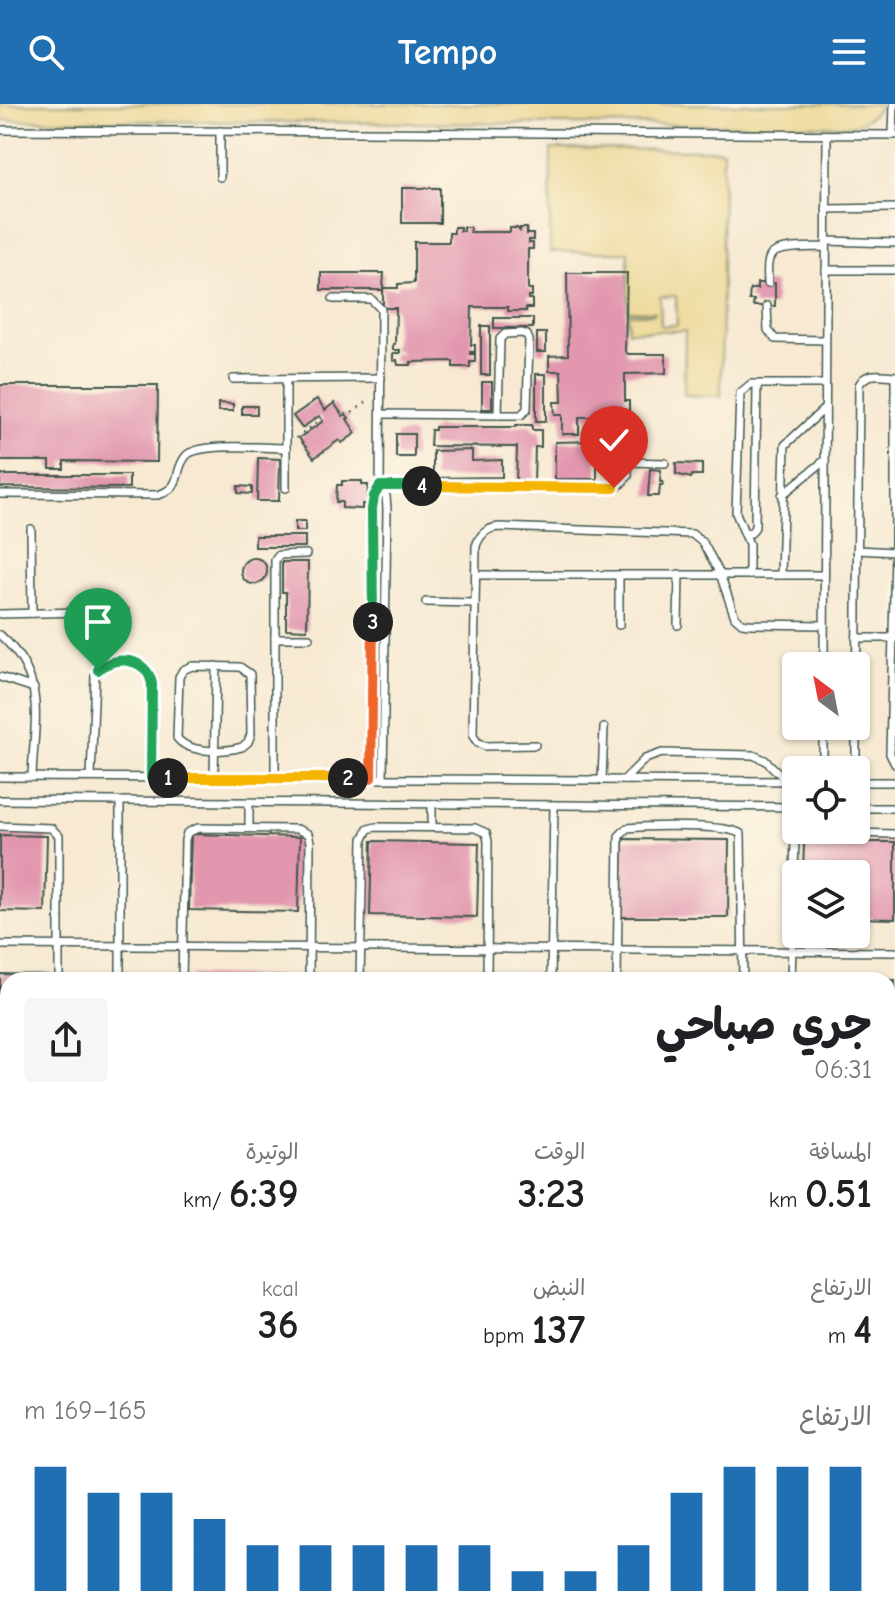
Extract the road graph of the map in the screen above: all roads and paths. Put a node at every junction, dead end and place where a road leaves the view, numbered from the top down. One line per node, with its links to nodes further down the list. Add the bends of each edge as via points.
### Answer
1 (894, 104): 5 (lane)
2 (0, 130): 3 (lane)
3 (220, 131): 4 (lane); 6 (lane)
4 (827, 135): 5 (lane); 8 (lane)
5 (894, 135)
6 (220, 177)
7 (895, 208): 8 (lane)
8 (826, 209): 10 (lane)
9 (895, 243): 10 (lane)
10 (826, 244): 11 (lane); 13 (lane, via 773,252)
11 (826, 270): 12 (lane); 16 (lane)
12 (895, 270)
13 (768, 283)
14 (333, 299): 18 (lane, via 371,299 379,304)
15 (767, 306): 16 (lane, via 768,330 775,339)
16 (825, 340): 21 (lane)
17 (895, 376): 42 (lane, via 870,375 859,385); 43 (lane)
18 (381, 378): 20 (lane); 23 (lane)
19 (233, 379): 20 (lane)
20 (286, 379): 30 (lane)
21 (824, 384): 22 (lane); 24 (lane)
22 (757, 385): 31 (lane, via 744,387 739,396); 32 (lane)
23 (381, 391): 25 (path); 26 (lane)
24 (824, 409): 33 (lane); 39 (lane, via 785,445)
25 (352, 413)
26 (381, 414): 27 (lane); 36 (lane)
27 (498, 415): 27 (lane, via 521,415 527,409 525,334 500,339)
28 (320, 420): 30 (path)
29 (629, 423): 34 (lane)
30 (286, 447): 37 (lane); 38 (lane, via 196,449 184,458 175,484 158,495)
31 (738, 454): 32 (lane); 41 (lane, via 736,513)
32 (755, 454): 41 (lane, via 755,527)
33 (824, 461): 39 (lane); 51 (lane)
34 (629, 462): 35 (lane); 36 (lane, via 627,480 614,488)
35 (665, 463)
36 (380, 486): 52 (lane, via 372,509); 53 (lane, via 387,502)
37 (286, 488)
38 (0, 494)
39 (782, 495): 50 (lane)
40 (31, 529): 57 (lane)
41 (745, 534): 49 (lane)
42 (857, 550): 43 (lane); 65 (lane)
43 (895, 552): 66 (lane)
44 (306, 554): 63 (lane, via 275,558)
45 (679, 574): 46 (lane); 48 (lane); 60 (lane)
46 (720, 574): 47 (lane, via 701,539 687,532 499,527 478,541); 49 (lane); 61 (lane, via 742,623)
47 (476, 575): 48 (lane); 55 (lane)
48 (619, 575): 59 (lane)
49 (749, 575): 50 (lane)
50 (781, 575): 51 (lane)
51 (823, 575): 61 (lane)
52 (373, 596): 53 (lane); 83 (lane)
53 (385, 596): 84 (lane)
54 (426, 602): 55 (lane)
55 (475, 603): 73 (lane, via 473,736 485,746)
56 (125, 611): 57 (lane)
57 (32, 613): 58 (lane)
58 (0, 614)
59 (619, 625)
60 (678, 625)
61 (823, 625): 67 (lane)
62 (0, 635): 71 (lane, via 24,661)
63 (275, 638): 64 (lane); 82 (lane)
64 (309, 638)
65 (856, 638): 66 (lane); 68 (lane)
66 (894, 638): 75 (lane, via 890,754)
67 (824, 652)
68 (856, 652)
69 (216, 666): 74 (lane); 74 (lane, via 244,668 252,684 248,742 239,749); 74 (lane, via 192,666 181,673 176,732 188,748)
70 (0, 677): 71 (lane)
71 (34, 688): 78 (lane)
72 (604, 728): 85 (lane)
73 (535, 745)
74 (214, 749): 81 (lane)
75 (895, 764)
76 (782, 776): 86 (lane, via 753,755 662,753 645,759)
77 (0, 777): 78 (lane)
78 (32, 777): 79 (lane)
79 (91, 777): 80 (lane); 80 (lane, via 95,676 109,663 131,661 142,665 151,678)
80 (151, 778): 81 (lane)
81 (214, 778): 82 (lane)
82 (275, 778): 83 (lane)
83 (371, 778): 84 (lane)
84 (383, 779): 85 (lane)
85 (602, 780): 86 (lane)
86 (624, 780): 87 (lane)
87 (782, 780)
88 (870, 782): 89 (lane)
89 (895, 782)
90 (0, 800): 91 (lane)
91 (120, 802): 92 (lane); 108 (lane)
92 (249, 803): 93 (lane); 102 (lane)
93 (432, 804): 94 (lane); 100 (lane)
94 (554, 805): 95 (lane); 113 (lane)
95 (672, 806): 96 (lane); 101 (lane)
96 (782, 807)
97 (870, 808): 98 (lane)
98 (895, 808)
99 (0, 826): 107 (lane, via 47,827 58,833)
100 (432, 827): 111 (lane, via 376,827 365,832); 112 (lane, via 479,829 487,837)
101 (672, 827): 114 (lane, via 627,828 619,836); 115 (lane, via 735,829 741,834)
102 (249, 828): 109 (lane, via 198,828 187,833); 110 (lane, via 308,834)
103 (870, 833): 104 (lane)
104 (895, 834)
105 (795, 844): 116 (lane)
106 (0, 945): 107 (lane)
107 (59, 946): 108 (lane); 118 (lane)
108 (119, 946): 109 (lane); 119 (lane)
109 (183, 947): 110 (lane); 120 (lane)
110 (309, 948): 111 (lane); 121 (lane)
111 (361, 948): 112 (lane); 122 (lane)
112 (487, 949): 113 (lane); 123 (lane)
113 (551, 949): 114 (lane); 124 (lane)
114 (617, 950): 115 (lane); 125 (lane)
115 (743, 951): 116 (lane); 126 (lane)
116 (791, 951): 117 (lane); 127 (lane)
117 (895, 952)
118 (59, 972)
119 (120, 972)
120 (182, 972)
121 (309, 972)
122 (360, 972)
123 (487, 972)
124 (551, 972)
125 (617, 972)
126 (743, 972)
127 (791, 972)

